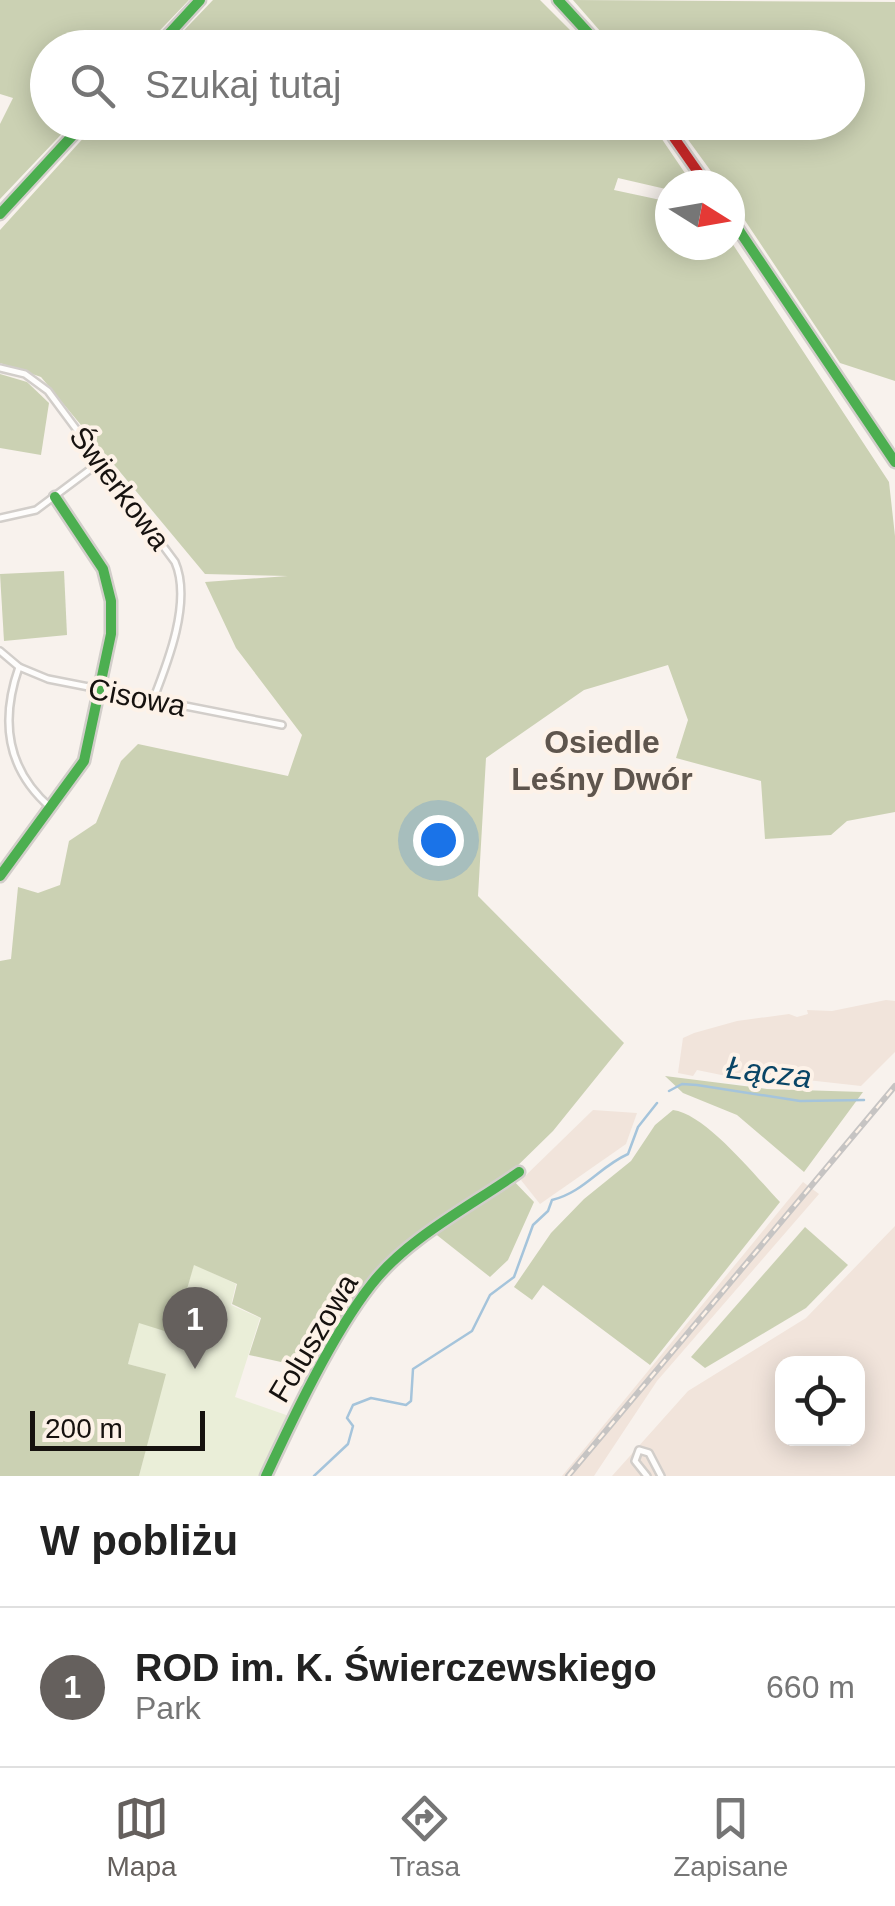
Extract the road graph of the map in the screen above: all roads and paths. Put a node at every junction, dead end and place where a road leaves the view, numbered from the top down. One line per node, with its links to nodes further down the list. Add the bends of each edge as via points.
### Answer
1 (200, 0): 3 (street)
2 (558, 0): 4 (street)
3 (172, 30)
4 (586, 30)
5 (69, 140): 8 (street)
6 (676, 140): 7 (street)
7 (697, 170)
8 (0, 214)
9 (745, 240): 12 (street)
10 (0, 368): 11 (street, Świerkowa, via 43,386)
11 (100, 462): 13 (street); 18 (street, Świerkowa, via 181,580)
12 (895, 462)
13 (55, 497): 14 (street, via 27,515); 17 (street, via 94,552 109,587 112,625)
14 (0, 518)
15 (0, 651): 16 (street, Cisowa)
16 (19, 668): 17 (street, Cisowa); 20 (street, via 4,698 3,741 17,774)
17 (100, 690): 18 (street, Cisowa); 20 (street, via 88,752)
18 (153, 700): 19 (street, Cisowa)
19 (282, 724)
20 (52, 808): 21 (street)
21 (0, 876)
22 (519, 1172): 23 (street, Foluszowa, via 406,1251 372,1284)
23 (266, 1476)
24 (646, 1476): 25 (street, via 635,1461 639,1450 649,1453)
25 (660, 1476)

